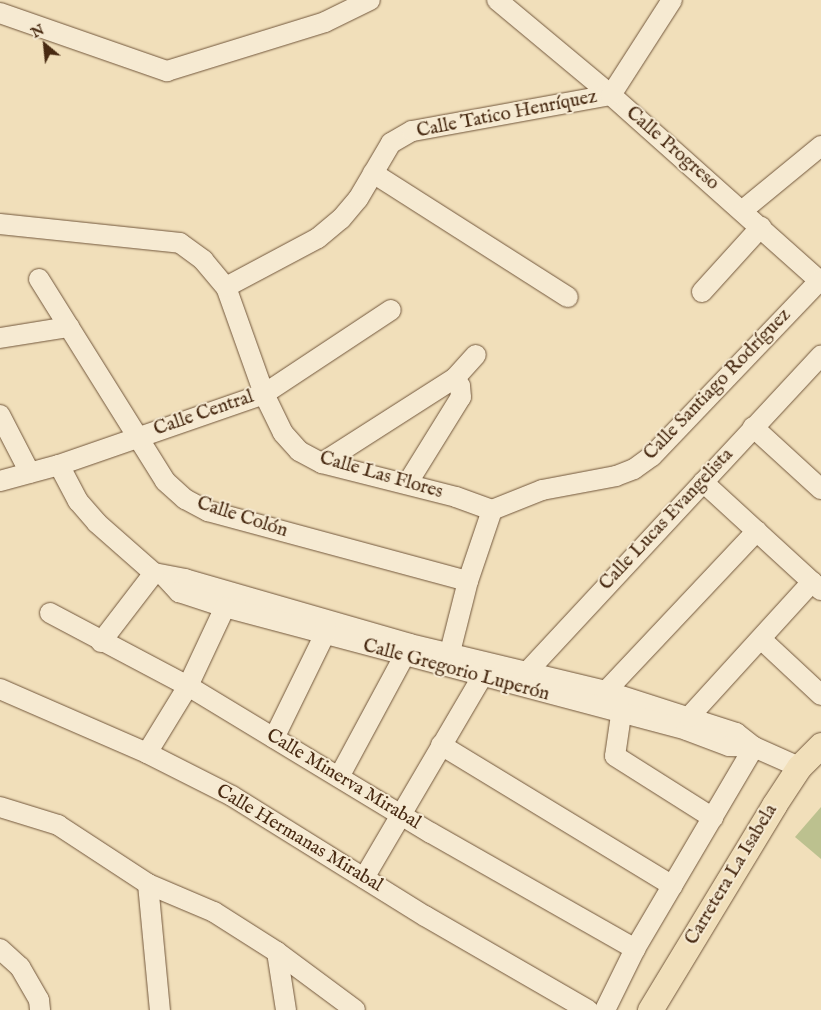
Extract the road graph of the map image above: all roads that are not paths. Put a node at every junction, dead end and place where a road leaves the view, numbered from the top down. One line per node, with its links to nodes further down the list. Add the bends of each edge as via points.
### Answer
1 (370, 0): 4 (street, via 325,22 167,71)
2 (497, 0): 5 (street, Calle Progreso)
3 (672, 0): 5 (street)
4 (0, 12)
5 (611, 95): 7 (street, Calle Tatico Henríquez, via 412,132 391,143); 8 (street, Calle Progreso)
6 (821, 146): 8 (street)
7 (372, 173): 13 (street, Calle Tatico Henríquez, via 358,199 334,226 278,261); 15 (street)
8 (743, 210): 10 (street, Calle Progreso)
9 (0, 224): 13 (street, via 180,243 203,260)
10 (761, 227): 12 (street, Calle Progreso); 14 (street)
11 (39, 279): 17 (street, Calle Colón)
12 (821, 281): 33 (street, Calle Santiago Rodríguez, via 652,456 616,476 542,490)
13 (226, 287): 22 (street, Calle Las Flores)
14 (702, 292)
15 (568, 297)
16 (391, 310): 22 (street, Calle Central)
17 (69, 327): 18 (street); 25 (street, Calle Colón)
18 (0, 338)
19 (476, 355): 21 (street)
20 (817, 369): 24 (street, Calle Lucas Evangelista)
21 (455, 378): 26 (street); 31 (street, via 461,397)
22 (264, 394): 25 (street, Calle Central); 26 (street, Calle Las Flores, via 283,433 299,451)
23 (0, 415): 28 (street)
24 (753, 427): 30 (street, Calle Lucas Evangelista); 32 (street)
25 (138, 438): 27 (street, Calle Central); 36 (street, Calle Colón, via 165,481 185,499 208,511)
26 (322, 463): 31 (street, Calle Las Flores)
27 (59, 465): 28 (street, Calle Central); 35 (street, Calle Gregorio Luperón, via 78,501 97,523)
28 (30, 473): 29 (street, Calle Central)
29 (0, 481)
30 (703, 482): 34 (street); 45 (street, Calle Lucas Evangelista)
31 (407, 484): 33 (street, Calle Las Flores)
32 (821, 490)
33 (492, 510): 36 (street)
34 (757, 531): 37 (street); 49 (street)
35 (160, 575): 38 (street, Calle Gregorio Luperón, via 179,592); 40 (street, Calle Gregorio Luperón, via 185,579); 42 (street)
36 (468, 581): 44 (street)
37 (817, 586): 41 (street)
38 (225, 608): 40 (street, Calle Gregorio Luperón); 47 (street)
39 (50, 613): 42 (street, Calle Minerva Mirabal)
40 (325, 629): 43 (street, Calle Gregorio Luperón); 53 (street)
41 (760, 639): 50 (street); 52 (street)
42 (101, 642): 47 (street, Calle Minerva Mirabal)
43 (407, 650): 44 (street, Calle Gregorio Luperón); 59 (street)
44 (449, 659): 45 (street, Calle Gregorio Luperón); 46 (street, Calle Gregorio Luperón)
45 (527, 672): 49 (street, Calle Gregorio Luperón)
46 (482, 677): 51 (street, Calle Gregorio Luperón); 54 (street)
47 (188, 686): 53 (street, Calle Minerva Mirabal); 57 (street)
48 (0, 689): 57 (street, Calle Hermanas Mirabal)
49 (606, 691): 52 (street, Calle Gregorio Luperón)
50 (821, 695)
51 (621, 715): 56 (street, Calle Gregorio Luperón, via 686,730 729,746); 62 (street, via 616,756)
52 (690, 717): 56 (street, Calle Gregorio Luperón, via 736,732)
53 (274, 738): 59 (street, Calle Minerva Mirabal)
54 (441, 745): 61 (street); 65 (street)
55 (821, 745): 58 (main road, Carretera La Isabela)
56 (754, 747): 58 (street, Calle Gregorio Luperón); 62 (street)
57 (148, 753): 63 (street, Calle Hermanas Mirabal, via 232,796)
58 (799, 766): 75 (main road, Carretera La Isabela)
59 (339, 777): 61 (street, Calle Minerva Mirabal)
60 (0, 807): 64 (street, via 58,825)
61 (400, 814): 63 (street); 67 (street, Calle Minerva Mirabal)
62 (713, 818): 65 (street)
63 (364, 878): 73 (street, Calle Hermanas Mirabal)
64 (148, 884): 68 (street, via 214,912); 70 (street)
65 (673, 886): 67 (street)
66 (0, 949): 69 (street, via 20,967 39,1000)
67 (635, 949): 74 (street)
68 (277, 952): 71 (street); 72 (street)
69 (40, 1010)
70 (160, 1010)
71 (286, 1010)
72 (355, 1010)
73 (588, 1010)
74 (605, 1010)
75 (650, 1010)

